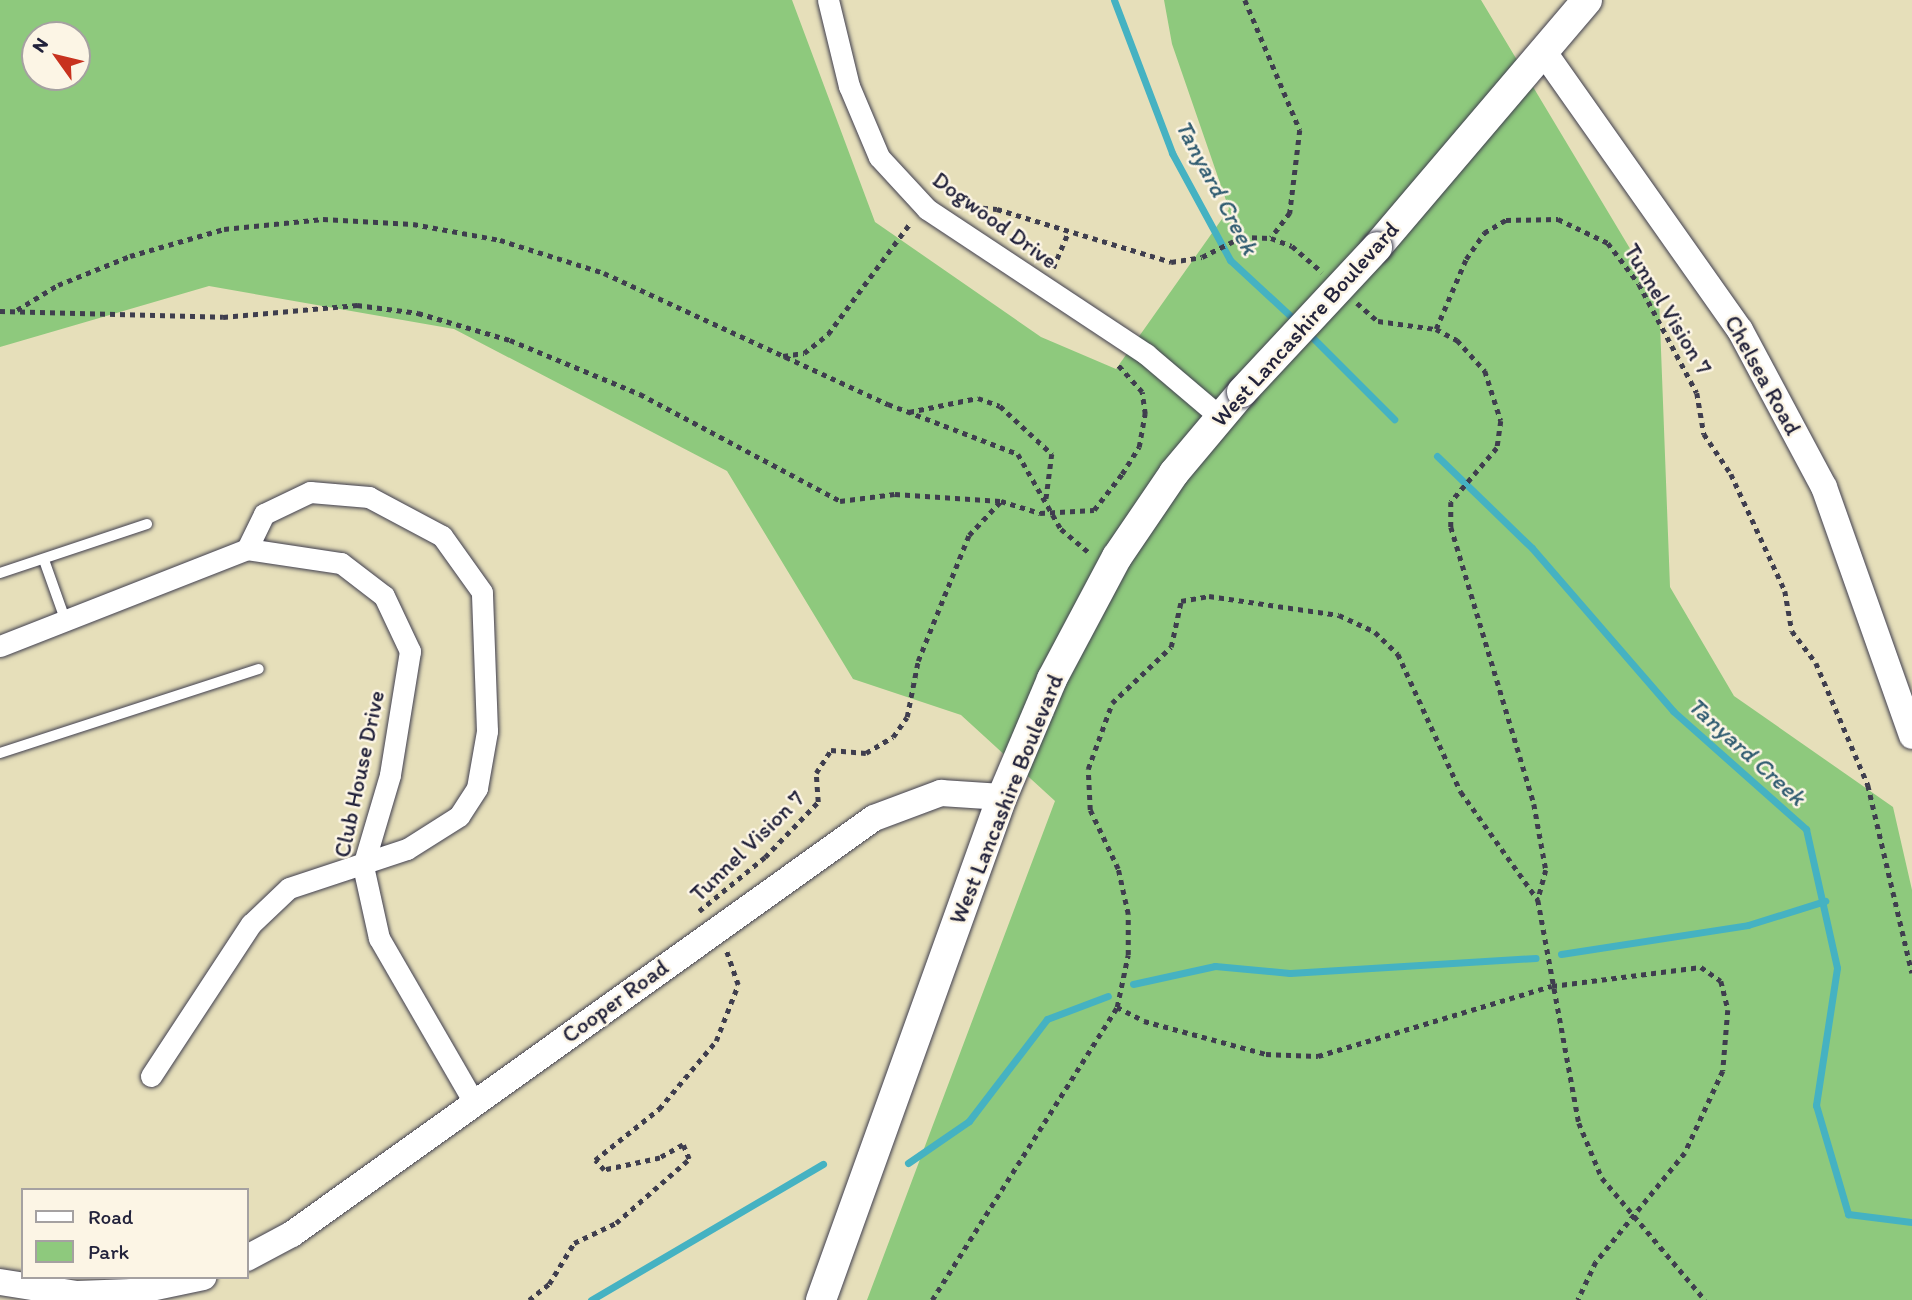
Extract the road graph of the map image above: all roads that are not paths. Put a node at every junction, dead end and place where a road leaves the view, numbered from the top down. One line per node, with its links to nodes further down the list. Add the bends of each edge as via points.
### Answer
1 (828, 0): 4 (street, Dogwood Drive, via 849,86 879,157 927,209 1146,354)
2 (1587, 0): 3 (main road, West Lancashire Boulevard)
3 (1543, 51): 4 (main road, West Lancashire Boulevard, bridge, via 1377,247); 12 (street, Chelsea Road, via 1747,342 1825,487)
4 (1219, 416): 14 (main road, West Lancashire Boulevard, via 1117,557 1052,679)
5 (147, 524): 7 (lane)
6 (247, 550): 9 (street, Club House Drive); 15 (street, Club House Drive, via 341,563 384,596 399,622 410,652 390,775); 15 (street, via 264,514 310,492 369,497 442,536 482,592 487,732 477,788 459,816 407,849)
7 (44, 559): 8 (lane); 9 (lane)
8 (0, 573)
9 (65, 620): 10 (street, Club House Drive)
10 (0, 646)
11 (259, 669): 13 (lane)
12 (1912, 736)
13 (0, 753)
14 (1002, 797): 17 (street, Cooper Road, via 941,793 874,818); 22 (main road, West Lancashire Boulevard)
15 (363, 866): 16 (street, via 289,888 251,924); 17 (street, Club House Drive, via 379,938)
16 (151, 1076)
17 (475, 1104): 18 (street, Cooper Road, via 292,1234)
18 (248, 1257)
19 (194, 1279): 21 (street, via 132,1292)
20 (0, 1282): 21 (street)
21 (76, 1297)
22 (821, 1300)

